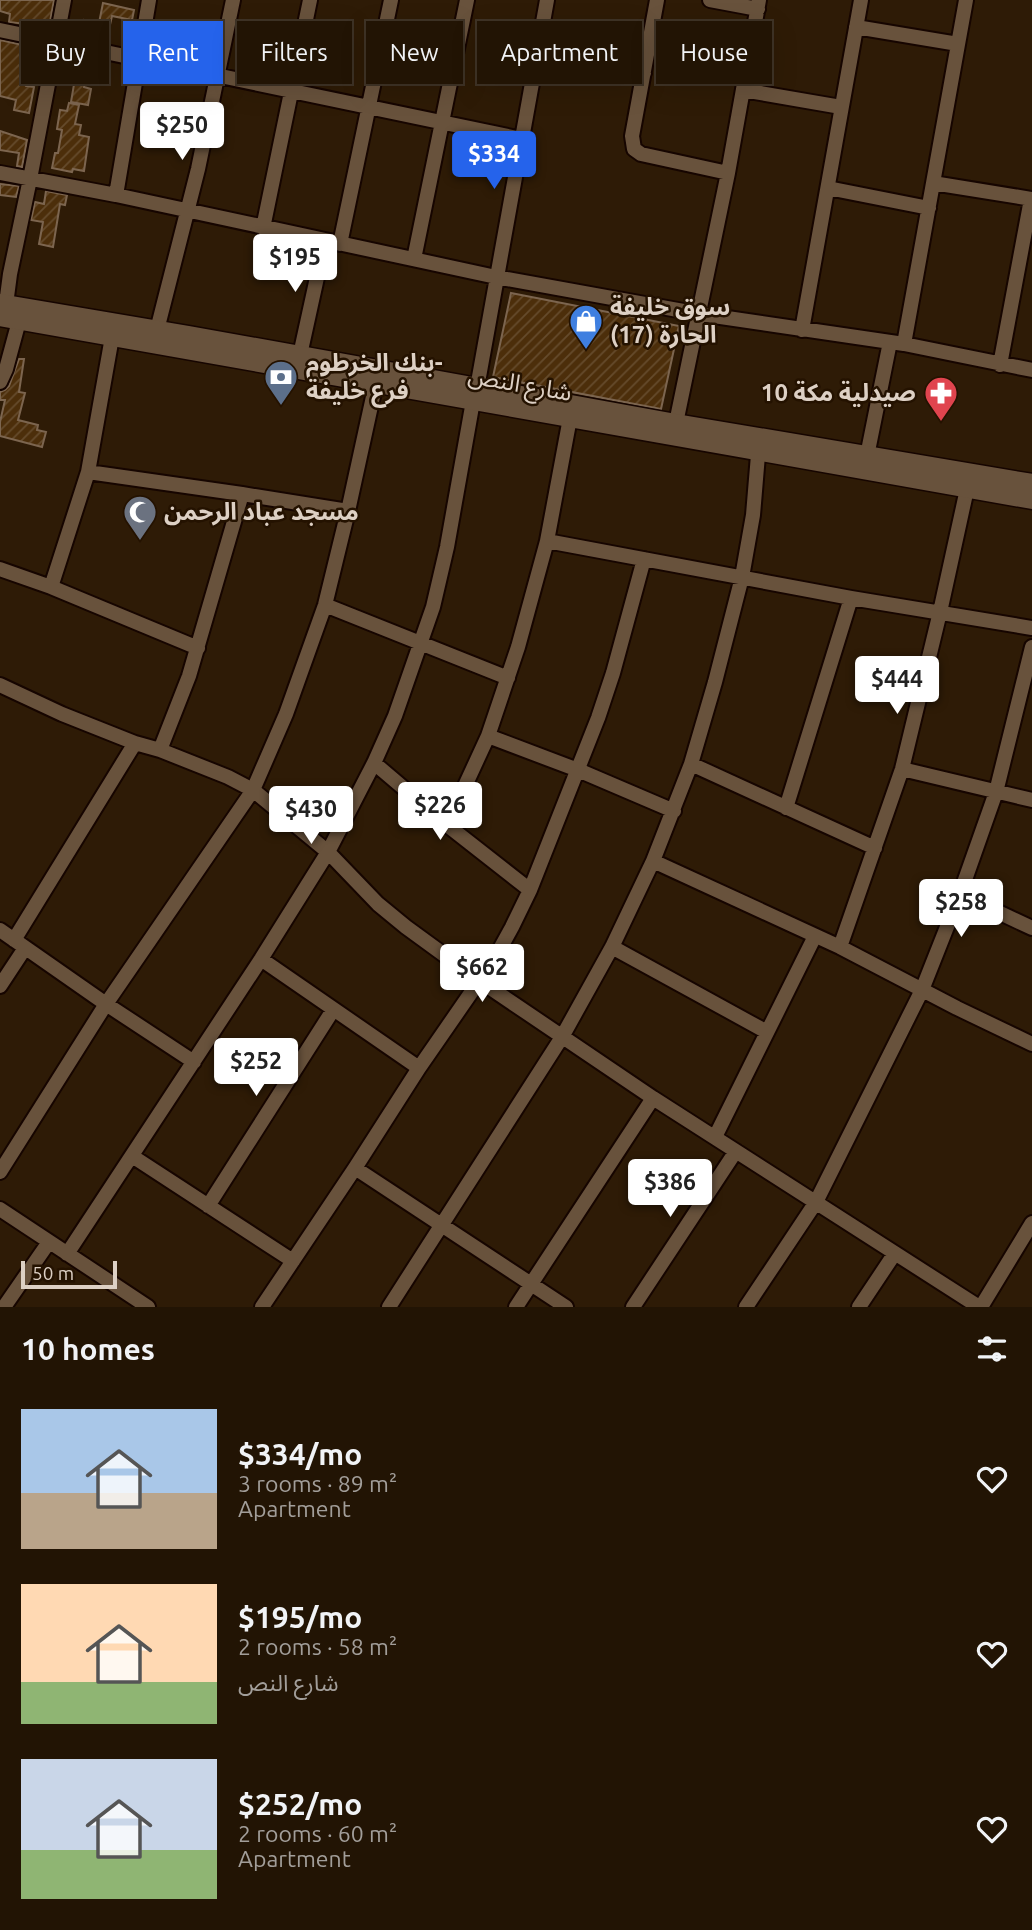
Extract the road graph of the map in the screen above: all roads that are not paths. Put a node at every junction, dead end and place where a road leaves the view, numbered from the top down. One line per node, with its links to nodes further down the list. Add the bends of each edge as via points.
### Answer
1 (64, 0): 13 (street)
2 (149, 0): 14 (street)
3 (233, 0): 20 (street)
4 (310, 0): 28 (street)
5 (391, 0): 30 (street)
6 (467, 0): 31 (street)
7 (547, 0): 15 (street)
8 (657, 0): 21 (street)
9 (710, 0): 12 (street)
10 (861, 0): 16 (street)
11 (966, 0): 19 (street)
12 (759, 5): 27 (street)
13 (61, 21)
14 (146, 21)
15 (543, 21)
16 (856, 27): 19 (street); 29 (street)
17 (0, 30): 18 (street)
18 (21, 35)
19 (958, 44): 36 (street)
20 (223, 51)
21 (644, 73): 34 (street, via 632,136 634,149)
22 (223, 77): 28 (street)
23 (49, 84): 35 (street)
24 (135, 84): 38 (street)
25 (216, 84): 41 (street)
26 (532, 84): 32 (street)
27 (743, 90): 29 (street); 34 (street)
28 (291, 92): 30 (street); 42 (street)
29 (841, 107): 37 (street)
30 (369, 108): 31 (street); 44 (street)
31 (443, 123): 32 (street); 45 (street)
32 (522, 139): 46 (street)
33 (0, 173): 35 (street)
34 (729, 173): 48 (street)
35 (30, 179): 38 (street); 47 (street)
36 (933, 183): 39 (street); 40 (street)
37 (828, 188): 40 (street); 50 (street)
38 (116, 195): 41 (street)
39 (1031, 199): 55 (street)
40 (929, 208): 53 (street)
41 (188, 211): 42 (street); 49 (street)
42 (263, 228): 43 (street)
43 (325, 241): 44 (street); 54 (street)
44 (340, 244): 45 (street)
45 (414, 259): 46 (street)
46 (496, 277): 48 (street); 59 (street)
47 (6, 313): 49 (main road, شارع النص); 51 (main road, شارع النص); 57 (street, via 6,369)
48 (700, 314): 50 (street); 61 (street)
49 (157, 330): 52 (main road, شارع النص)
50 (802, 330): 53 (street)
51 (111, 337): 52 (main road, شارع النص); 64 (street)
52 (188, 342): 54 (main road, شارع النص); 58 (main road, شارع النص)
53 (897, 343): 55 (street); 63 (street)
54 (300, 355): 59 (main road, شارع النص)
55 (1000, 365): 56 (street)
56 (1032, 370)
57 (0, 382)
58 (376, 383): 59 (main road, شارع النص); 69 (street)
59 (475, 394): 60 (main road, شارع النص); 61 (main road, شارع النص); 79 (street, via 447,547)
60 (570, 418): 62 (main road, شارع النص); 70 (street)
61 (676, 423): 62 (main road, شارع النص)
62 (759, 444): 63 (main road, شارع النص); 66 (main road, شارع النص); 73 (street)
63 (867, 456): 65 (main road, شارع النص)
64 (88, 472): 67 (street); 74 (street)
65 (1032, 483)
66 (967, 489): 68 (main road, شارع النص); 77 (street)
67 (242, 495): 69 (street); 81 (street)
68 (1032, 500)
69 (348, 511): 76 (street)
70 (547, 541): 71 (street); 82 (street)
71 (644, 559): 73 (street); 90 (street, via 613,673)
72 (0, 569): 74 (street)
73 (742, 577): 75 (street); 88 (street)
74 (51, 587): 81 (street)
75 (851, 598): 77 (street); 94 (street)
76 (325, 605): 79 (street); 91 (street)
77 (940, 612): 78 (street); 89 (street)
78 (1032, 628)
79 (422, 643): 82 (street); 87 (street)
80 (1032, 647): 92 (street)
81 (198, 648): 86 (street)
82 (508, 678): 84 (street)
83 (0, 685): 85 (street)
84 (488, 736): 90 (street); 96 (street)
85 (135, 743): 86 (street); 105 (street)
86 (160, 750): 91 (street)
87 (374, 764): 96 (street); 98 (street)
88 (691, 764): 94 (street); 95 (street)
89 (902, 768): 92 (street); 97 (street)
90 (578, 771): 95 (street); 100 (street)
91 (253, 790): 98 (street); 112 (street)
92 (996, 792): 93 (street); 101 (street)
93 (1032, 800)
94 (786, 808): 97 (street)
95 (674, 811): 99 (street)
96 (447, 825): 100 (street)
97 (875, 848): 107 (street)
98 (328, 852): 108 (street); 109 (street, via 378,904)
99 (653, 861): 104 (street); 106 (street)
100 (530, 890): 109 (street)
101 (960, 894): 102 (street); 111 (street)
102 (1032, 928)
103 (0, 930): 105 (street)
104 (815, 936): 107 (street); 114 (street)
105 (19, 944): 110 (street); 112 (street)
106 (612, 947): 114 (street); 115 (street)
107 (840, 947): 111 (street)
108 (261, 960): 113 (street); 117 (street)
109 (480, 981): 115 (street); 118 (street)
110 (0, 986)
111 (922, 990): 116 (street); 125 (street)
112 (106, 1004): 117 (street); 124 (street)
113 (333, 1010): 118 (street); 126 (street)
114 (767, 1032): 120 (street)
115 (562, 1037): 119 (street); 129 (street)
116 (1032, 1044)
117 (194, 1062): 122 (street)
118 (419, 1068): 123 (street)
119 (653, 1098): 120 (street); 134 (street)
120 (715, 1137): 121 (street)
121 (736, 1151): 125 (street); 141 (street)
122 (132, 1156): 126 (street); 132 (street)
123 (355, 1168): 129 (street); 133 (street)
124 (0, 1172)
125 (817, 1202): 131 (street); 142 (street)
126 (208, 1206): 133 (street)
127 (0, 1209): 130 (street)
128 (1032, 1223): 144 (street)
129 (442, 1226): 134 (street); 138 (street)
130 (49, 1242): 132 (street); 136 (street)
131 (895, 1253): 143 (street); 144 (street)
132 (67, 1254): 135 (street)
133 (293, 1261): 137 (street)
134 (531, 1284): 139 (street); 140 (street)
135 (141, 1305)
136 (4, 1307)
137 (262, 1307)
138 (388, 1307)
139 (516, 1307)
140 (566, 1307)
141 (633, 1307)
142 (746, 1307)
143 (859, 1307)
144 (980, 1307)

